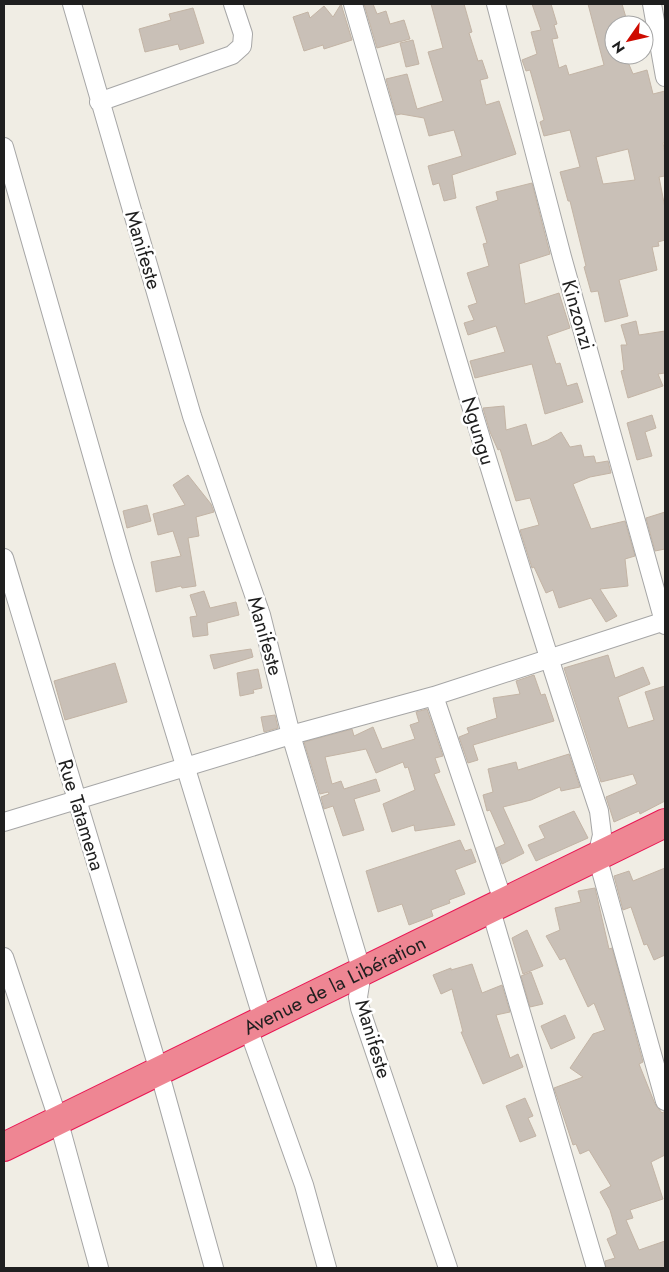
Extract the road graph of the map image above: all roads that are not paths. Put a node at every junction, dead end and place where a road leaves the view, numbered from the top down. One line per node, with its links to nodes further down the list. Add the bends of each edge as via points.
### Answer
1 (72, 4): 7 (street, Manifeste)
2 (233, 4): 7 (street, via 243,34 242,46 232,55)
3 (353, 4): 12 (street, Ngungu, via 441,309)
4 (496, 4): 11 (street, Kinzonzi, via 562,256)
5 (652, 4): 6 (street)
6 (665, 77)
7 (99, 102): 14 (street, Manifeste, via 192,416 261,615)
8 (4, 147): 15 (street)
9 (4, 558): 10 (street, Rue Tatamena)
10 (8, 592): 16 (street, Rue Tatamena)
11 (665, 622): 12 (street)
12 (548, 660): 13 (street); 19 (street, Ngungu, via 599,812 602,835)
13 (434, 696): 14 (street); 20 (street)
14 (291, 735): 15 (street); 22 (street, Manifeste)
15 (184, 768): 16 (street); 23 (street)
16 (76, 800): 17 (street); 24 (street, Rue Tatamena)
17 (4, 822)
18 (665, 824): 19 (highway, Avenue de la Libération)
19 (597, 856): 20 (highway, Avenue de la Libération); 25 (street)
20 (496, 904): 22 (highway, Avenue de la Libération); 32 (street)
21 (4, 957): 26 (street)
22 (362, 972): 23 (highway, Avenue de la Libération); 31 (street, Manifeste, via 358,997 360,1008)
23 (256, 1024): 24 (highway, Avenue de la Libération); 30 (street)
24 (159, 1071): 26 (highway, Avenue de la Libération); 29 (street, Rue Tatamena)
25 (665, 1101)
26 (58, 1119): 27 (highway, Avenue de la Libération); 28 (street)
27 (4, 1146)
28 (99, 1268)
29 (214, 1268)
30 (327, 1268)
31 (448, 1268)
32 (596, 1268)

